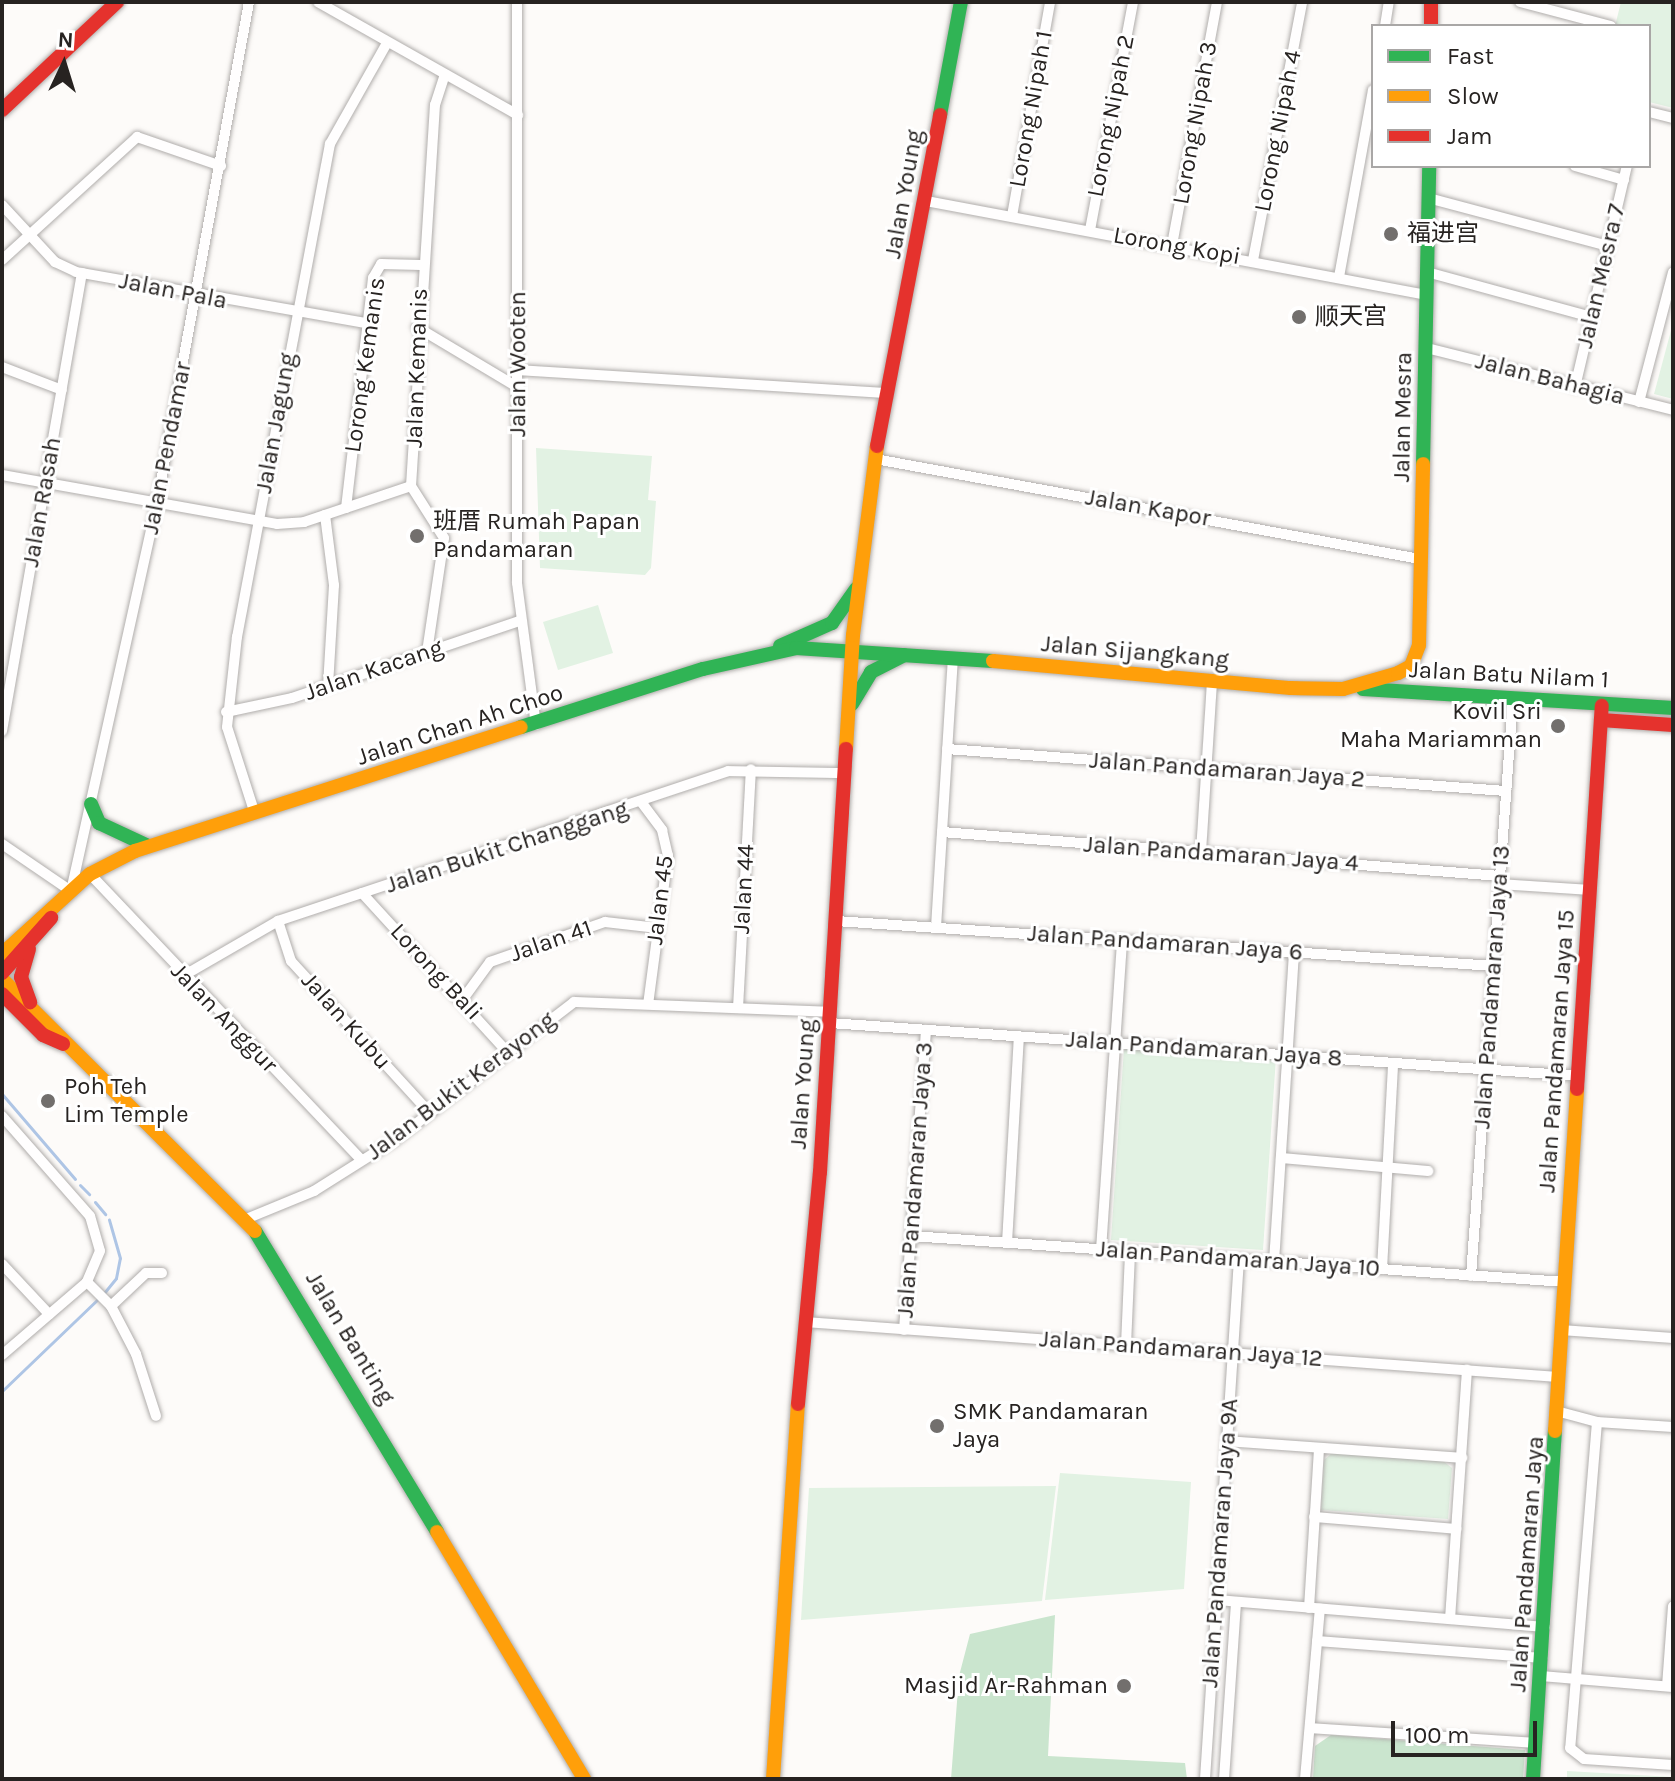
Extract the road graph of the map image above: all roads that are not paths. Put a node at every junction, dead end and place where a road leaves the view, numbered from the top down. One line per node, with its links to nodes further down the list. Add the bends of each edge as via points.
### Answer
1 (117, 2): 19 (main road)
2 (249, 2): 23 (street, Jalan Pendamar)
3 (517, 2): 21 (street, Jalan Wooten)
4 (961, 2): 29 (main road, Jalan Young)
5 (1050, 2): 31 (street, Lorong Nipah 1)
6 (1133, 2): 32 (street, Lorong Nipah 2)
7 (1217, 2): 34 (street, Lorong Nipah 3)
8 (1302, 2): 37 (street, Lorong Nipah 4)
9 (1389, 2): 13 (street)
10 (1431, 2): 14 (main road)
11 (1520, 2): 15 (street)
12 (326, 4): 16 (street)
13 (1385, 24)
14 (1431, 24)
15 (1603, 24)
16 (387, 43): 17 (street); 45 (street, Jalan Jagung, via 330,144)
17 (445, 75): 21 (street); 38 (street, Jalan Kemanis, via 435,105)
18 (1371, 101): 42 (street)
19 (4, 105)
20 (1651, 112): 22 (street)
21 (518, 115): 51 (street, Jalan Wooten)
22 (1673, 118)
23 (221, 166): 33 (street, via 137,137); 44 (street, Jalan Pendamar)
24 (1429, 168): 28 (main road, Jalan Mesra)
25 (1582, 168): 27 (street)
26 (1627, 168): 27 (street, Jalan Mesra 7)
27 (1624, 180): 35 (street, Jalan Mesra 7)
28 (1428, 198): 35 (street); 39 (main road, Jalan Mesra)
29 (926, 201): 31 (street, Lorong Kopi); 55 (main road, Jalan Young)
30 (2, 205): 33 (street, Jalan Pala)
31 (1012, 216): 32 (street, Lorong Kopi)
32 (1090, 230): 34 (street, Lorong Kopi)
33 (28, 236): 36 (street); 41 (street, Jalan Pala, via 55,262)
34 (1172, 245): 37 (street, Lorong Kopi)
35 (1608, 246): 46 (street, Jalan Mesra 7)
36 (2, 260)
37 (1253, 260): 42 (street, Lorong Kopi)
38 (421, 265): 47 (street, Lorong Kemanis, via 395,262 377,268); 48 (street, Jalan Kemanis)
39 (1427, 272): 43 (main road, Jalan Mesra); 46 (street)
40 (1673, 272): 56 (street)
41 (82, 273): 44 (street, Jalan Pala); 54 (street, Jalan Rasah)
42 (1339, 277): 43 (street, Lorong Kopi)
43 (1427, 295): 49 (main road, Jalan Mesra)
44 (197, 297): 45 (street, Jalan Pala); 63 (street, Jalan Pendamar)
45 (296, 312): 47 (street, Jalan Pala); 66 (street, Jalan Jagung)
46 (1591, 317): 52 (street, Jalan Mesra 7)
47 (370, 324): 64 (street, Lorong Kemanis)
48 (417, 327): 53 (street); 61 (street, Jalan Kemanis)
49 (1427, 348): 52 (street, Jalan Bahagia); 67 (main road, Jalan Mesra)
50 (2, 367): 54 (street)
51 (518, 370): 53 (street, Jalan Wooten); 55 (street)
52 (1575, 387): 56 (street, Jalan Bahagia)
53 (519, 388): 69 (street, Jalan Wooten)
54 (62, 390): 60 (street, Jalan Rasah)
55 (888, 393): 58 (main road, Jalan Young)
56 (1639, 402): 57 (street, Jalan Bahagia)
57 (1673, 410)
58 (875, 459): 67 (street, Jalan Kapor); 68 (main road, Jalan Young)
59 (4, 476): 60 (street); 62 (street)
60 (45, 485): 63 (street); 86 (street, Jalan Rasah)
61 (411, 486): 64 (street); 71 (street, via 444,538)
62 (2, 490)
63 (157, 503): 66 (street); 93 (street, Jalan Pendamar)
64 (346, 508): 65 (street)
65 (325, 515): 66 (street, via 289,524); 77 (street, via 334,585)
66 (258, 523): 81 (street, Jalan Jagung)
67 (1420, 559): 75 (main road, Jalan Mesra, via 1419,645)
68 (858, 585): 70 (main road, Jalan Young); 74 (main road, via 832,623)
69 (519, 621): 71 (street, Jalan Kacang); 84 (street, Jalan Wooten)
70 (852, 649): 72 (main road, Jalan Sijangkang); 74 (main road, Jalan Chan Ah Choo, via 796,648); 83 (main road, Jalan Young)
71 (427, 652): 77 (street, Jalan Kacang)
72 (908, 654): 73 (main road, Jalan Sijangkang); 83 (main road, via 871,672)
73 (953, 658): 76 (main road, Jalan Sijangkang); 87 (street)
74 (744, 660): 84 (main road, Jalan Chan Ah Choo)
75 (1411, 666): 78 (main road, Jalan Sijangkang)
76 (1212, 682): 78 (main road, Jalan Sijangkang); 88 (street)
77 (328, 685): 81 (street, Jalan Kacang)
78 (1343, 689): 79 (main road, Jalan Batu Nilam 1)
79 (1513, 698): 82 (main road, Jalan Batu Nilam 1); 91 (street, Jalan Pandamaran Jaya 13)
80 (1673, 708): 82 (main road, Jalan Batu Nilam 1)
81 (226, 712): 94 (street, Jalan Jagung, via 232,749)
82 (1601, 713): 85 (main road, Jalan Batu Nilam 1); 101 (main road, Jalan Pandamaran Jaya 15)
83 (848, 716): 90 (main road, Jalan Young)
84 (536, 725): 94 (main road, Jalan Chan Ah Choo)
85 (1673, 725)
86 (2, 731)
87 (947, 749): 88 (street, Jalan Pandamaran Jaya 2); 95 (street)
88 (1206, 768): 91 (street, Jalan Pandamaran Jaya 2); 98 (street)
89 (751, 769): 90 (street, Jalan Bukit Changgang); 92 (street, Jalan Bukit Changgang, via 728,771); 120 (street, Jalan 44)
90 (845, 773): 105 (main road, Jalan Young)
91 (1506, 791): 100 (street, Jalan Pandamaran Jaya 13)
92 (642, 803): 103 (street, Jalan Bukit Changgang); 107 (street, Jalan 45, via 667,841)
93 (91, 804): 97 (main road, via 99,823 114,834); 102 (street, Jalan Pendamar)
94 (255, 814): 97 (main road, Jalan Chan Ah Choo)
95 (942, 832): 98 (street, Jalan Pandamaran Jaya 4); 106 (street)
96 (2, 844): 102 (street)
97 (153, 846): 99 (main road, Jalan Chan Ah Choo)
98 (1201, 852): 100 (street, Jalan Pandamaran Jaya 4)
99 (90, 874): 102 (main road, Jalan Chan Ah Choo); 115 (street, Jalan Anggur)
100 (1500, 880): 101 (street, Jalan Pandamaran Jaya 4); 113 (street, Jalan Pandamaran Jaya 13)
101 (1590, 890): 130 (main road, Jalan Pandamaran Jaya 15)
102 (71, 891): 108 (main road, Jalan Chan Ah Choo)
103 (362, 893): 104 (street, Jalan Bukit Changgang); 117 (street, Lorong Bali)
104 (278, 921): 115 (street, Jalan Bukit Changgang); 131 (street, Jalan Kubu, via 291,961)
105 (836, 921): 106 (street, Jalan Pandamaran Jaya 6); 122 (main road, Jalan Young)
106 (936, 927): 109 (street, Jalan Pandamaran Jaya 6)
107 (658, 928): 117 (street, Jalan 41, via 605,922 490,962); 118 (street, Jalan 45)
108 (27, 940): 110 (main road); 112 (main road); 114 (main road); 121 (main road, via 21,977)
109 (1122, 940): 111 (street, Jalan Pandamaran Jaya 6); 125 (street)
110 (2, 944)
111 (1294, 952): 113 (street, Jalan Pandamaran Jaya 6); 127 (street)
112 (2, 954)
113 (1494, 966): 129 (street, Jalan Pandamaran Jaya 13)
114 (2, 976): 121 (main road, Jalan Banting)
115 (183, 976): 134 (street, Jalan Anggur)
116 (2, 994): 121 (main road)
117 (463, 999): 126 (street, Lorong Bali)
118 (648, 1004): 120 (street, Jalan Bukit Kerayong); 126 (street, Jalan Bukit Kerayong, via 574,1002)
119 (2, 1006): 121 (main road)
120 (738, 1008): 122 (street, Jalan Bukit Kerayong)
121 (26, 1010): 137 (main road, Jalan Banting)
122 (830, 1017): 123 (street, Jalan Pandamaran Jaya 8); 152 (main road, Jalan Young)
123 (926, 1030): 124 (street, Jalan Pandamaran Jaya 8); 138 (street, Jalan Pandamaran Jaya 3)
124 (1019, 1036): 125 (street, Jalan Pandamaran Jaya 8); 139 (street)
125 (1115, 1043): 127 (street, Jalan Pandamaran Jaya 8); 140 (street)
126 (508, 1053): 131 (street, Jalan Bukit Kerayong)
127 (1287, 1055): 128 (street, Jalan Pandamaran Jaya 8); 133 (street)
128 (1393, 1063): 129 (street, Jalan Pandamaran Jaya 8); 135 (street)
129 (1486, 1070): 130 (street, Jalan Pandamaran Jaya 8); 147 (street, Jalan Pandamaran Jaya 13)
130 (1578, 1076): 148 (main road, Jalan Pandamaran Jaya 15)
131 (430, 1113): 134 (street, Jalan Bukit Kerayong)
132 (2, 1116): 149 (street, via 90,1216 100,1251)
133 (1281, 1158): 135 (street); 143 (street)
134 (361, 1160): 137 (street, Jalan Bukit Kerayong, via 314,1191)
135 (1387, 1167): 136 (street); 145 (street)
136 (1428, 1171)
137 (246, 1219): 185 (main road, Jalan Banting, via 302,1299)
138 (911, 1236): 139 (street, Jalan Pandamaran Jaya 10); 153 (street, Jalan Pandamaran Jaya 3)
139 (1007, 1243): 140 (street, Jalan Pandamaran Jaya 10)
140 (1101, 1250): 141 (street, Jalan Pandamaran Jaya 10)
141 (1130, 1252): 142 (street, Jalan Pandamaran Jaya 10); 156 (street)
142 (1239, 1259): 143 (street, Jalan Pandamaran Jaya 10); 157 (street, Jalan Pandamaran Jaya 9A)
143 (1274, 1262): 145 (street, Jalan Pandamaran Jaya 10)
144 (2, 1264): 151 (street)
145 (1382, 1269): 147 (street, Jalan Pandamaran Jaya 10)
146 (162, 1273): 150 (street, via 146,1273)
147 (1471, 1276): 148 (street, Jalan Pandamaran Jaya 10)
148 (1565, 1282): 154 (main road, Jalan Pandamaran Jaya 15)
149 (91, 1286): 150 (street); 151 (street)
150 (109, 1304): 162 (street, via 136,1354)
151 (49, 1314): 158 (street)
152 (805, 1322): 153 (street, Jalan Pandamaran Jaya 12); 186 (main road, Jalan Young)
153 (904, 1330): 156 (street, Jalan Pandamaran Jaya 12)
154 (1561, 1330): 155 (street); 160 (main road, Jalan Pandamaran Jaya 15)
155 (1673, 1338)
156 (1126, 1345): 157 (street, Jalan Pandamaran Jaya 12)
157 (1233, 1353): 159 (street, Jalan Pandamaran Jaya 12); 165 (street, Jalan Pandamaran Jaya 9A)
158 (2, 1355)
159 (1467, 1370): 160 (street, Jalan Pandamaran Jaya 12); 167 (street)
160 (1558, 1377): 161 (main road, Jalan Pandamaran Jaya 15)
161 (1560, 1406): 163 (street); 175 (main road, Jalan Pandamaran Jaya)
162 (156, 1416)
163 (1597, 1422): 164 (street); 179 (street)
164 (1673, 1427)
165 (1227, 1441): 166 (street); 170 (street, Jalan Pandamaran Jaya 9A)
166 (1319, 1449): 167 (street); 168 (street)
167 (1462, 1458): 169 (street)
168 (1314, 1517): 169 (street); 173 (street)
169 (1456, 1529): 174 (street)
170 (1217, 1600): 171 (street); 187 (street, Jalan Pandamaran Jaya 9A)
171 (1236, 1602): 173 (street); 188 (street)
172 (1673, 1606): 180 (street)
173 (1314, 1608): 174 (street); 176 (street)
174 (1450, 1619): 175 (street)
175 (1545, 1627): 177 (main road, Jalan Pandamaran Jaya)
176 (1317, 1641): 177 (street); 181 (street)
177 (1542, 1658): 178 (main road, Jalan Pandamaran Jaya)
178 (1541, 1676): 179 (street); 182 (main road, Jalan Pandamaran Jaya)
179 (1576, 1679): 180 (street); 183 (street, via 1570,1748 1584,1759)
180 (1670, 1686)
181 (1310, 1728): 182 (street); 184 (street)
182 (1536, 1743): 189 (main road, Jalan Pandamaran Jaya)
183 (1673, 1765)
184 (1306, 1778)
185 (584, 1779)
186 (773, 1779)
187 (1205, 1779): 188 (street)
188 (1222, 1779)
189 (1533, 1779)

